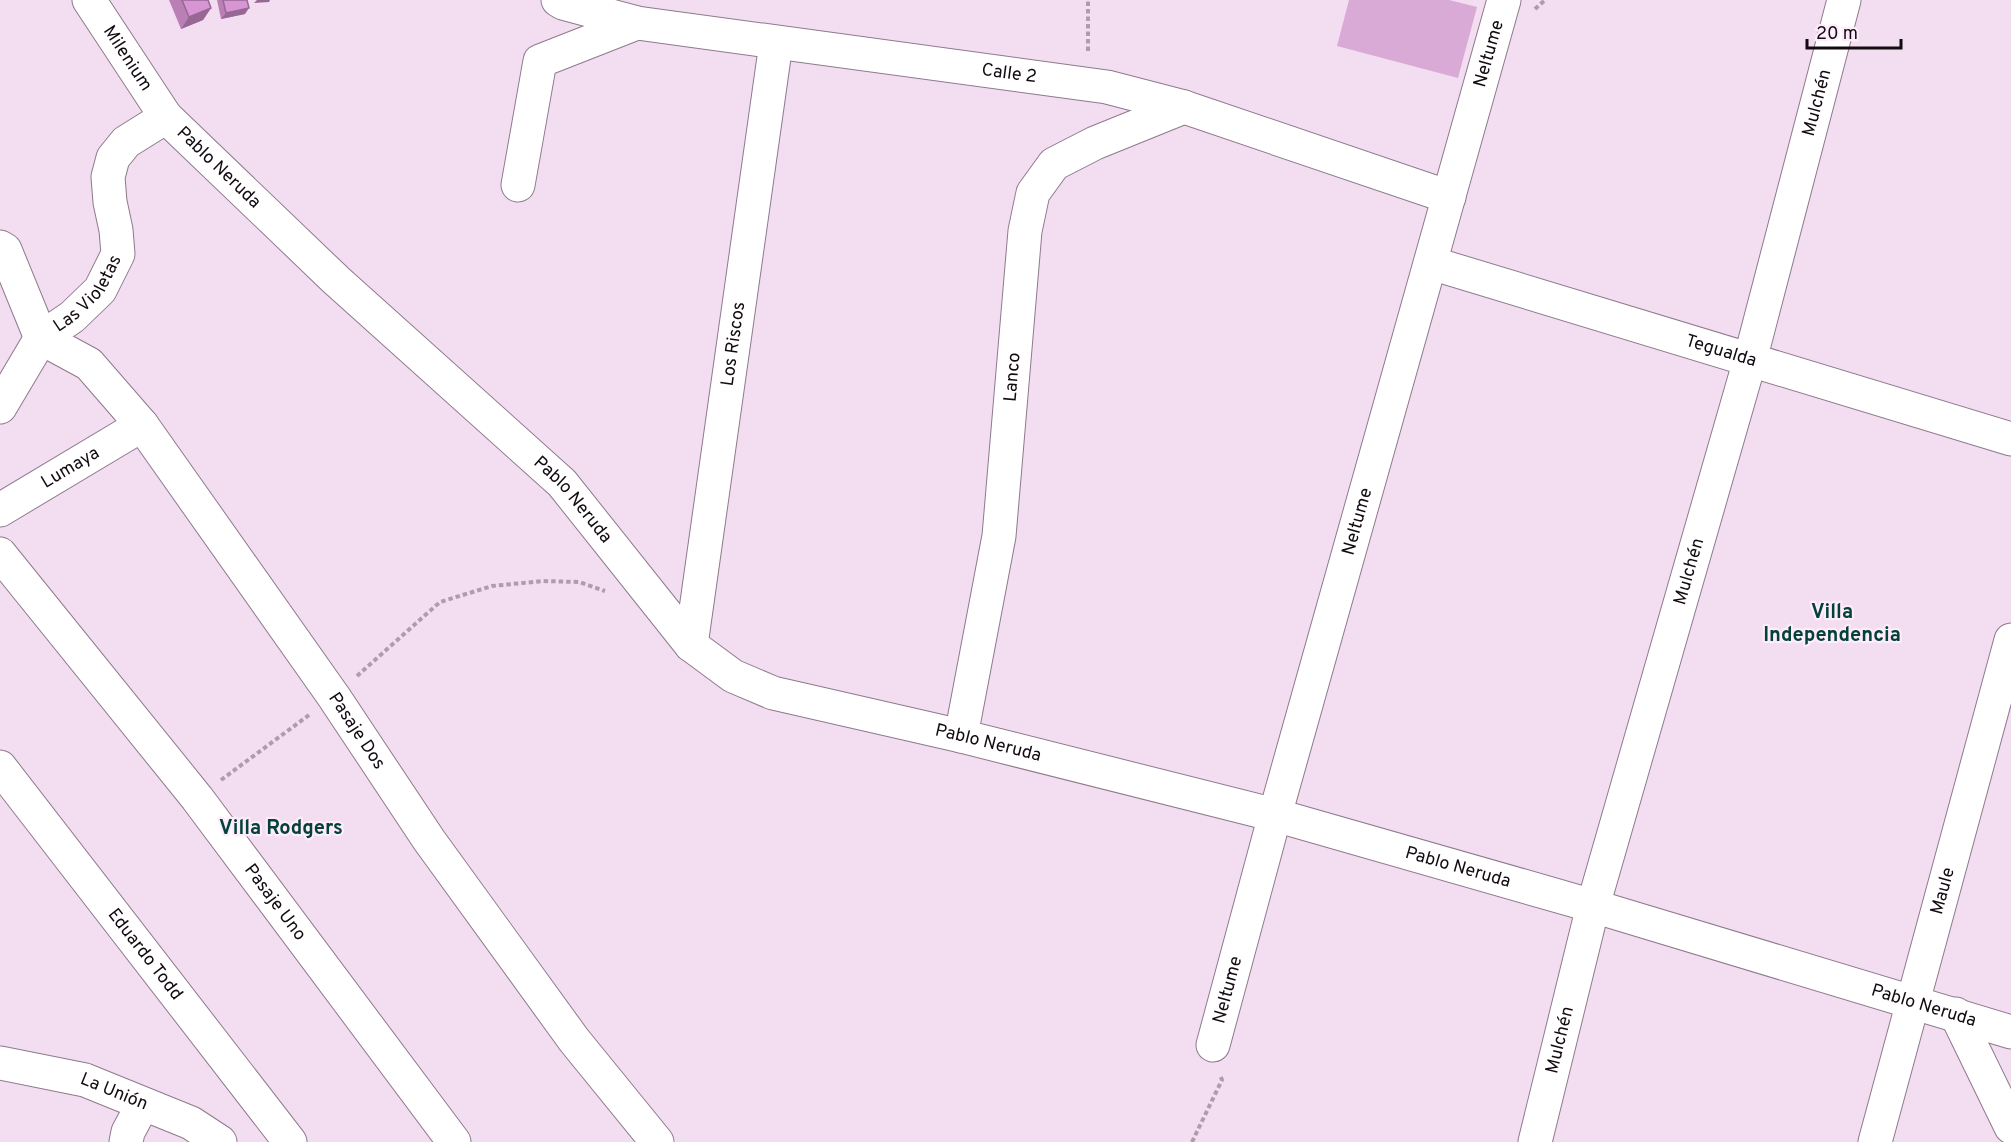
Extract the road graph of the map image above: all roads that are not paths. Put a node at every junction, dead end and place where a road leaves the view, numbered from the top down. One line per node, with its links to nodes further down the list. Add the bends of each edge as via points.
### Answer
1 (89, 0): 8 (street, Milenium)
2 (558, 0): 5 (street, Calle 2)
3 (1504, 0): 10 (street, Neltume)
4 (1844, 0): 14 (street, Mulchén)
5 (637, 23): 6 (street, Calle 2); 9 (street, via 540,61)
6 (776, 42): 7 (street, Calle 2, via 1107,87); 21 (street, Los Riscos)
7 (1184, 107): 10 (street, Calle 2); 22 (street, Lanco, via 1054,164 1033,193 1025,231 999,536)
8 (166, 117): 13 (street, Las Violetas, via 126,142 113,158 108,177 118,254 100,290); 21 (street, Pablo Neruda, via 336,280 562,483)
9 (518, 185)
10 (1449, 197): 12 (street, Neltume)
11 (0, 247): 13 (street)
12 (1431, 263): 14 (street, Tegualda); 24 (street, Neltume)
13 (41, 338): 15 (street, Las Violetas); 16 (street, Pasaje Dos, via 89,364)
14 (1750, 360): 17 (street, Tegualda); 25 (street, Mulchén)
15 (0, 406)
16 (142, 425): 18 (street, Lumaya); 37 (street, Pasaje Dos, via 334,697 429,840 567,1030)
17 (2011, 439)
18 (0, 510)
19 (0, 554): 36 (street, Pasaje Uno, via 197,798)
20 (2011, 640): 26 (street, Maule)
21 (691, 645): 22 (street, Pablo Neruda, via 733,676 773,693)
22 (961, 736): 24 (street, Pablo Neruda)
23 (0, 767): 35 (street, Eduardo Todd)
24 (1275, 815): 25 (street, Pablo Neruda); 29 (street, Neltume)
25 (1593, 906): 26 (street, Pablo Neruda); 38 (street, Mulchén)
26 (1913, 1002): 27 (street, Pablo Neruda); 39 (street, Maule)
27 (1956, 1014): 28 (street, Pablo Neruda); 32 (street)
28 (2010, 1034)
29 (1213, 1045)
30 (0, 1063): 31 (street, La Unión, via 85,1080)
31 (143, 1104): 33 (street); 34 (street, La Unión, via 191,1123)
32 (2011, 1127)
33 (126, 1142)
34 (220, 1142)
35 (290, 1142)
36 (454, 1142)
37 (657, 1142)
38 (1535, 1142)
39 (1875, 1142)

